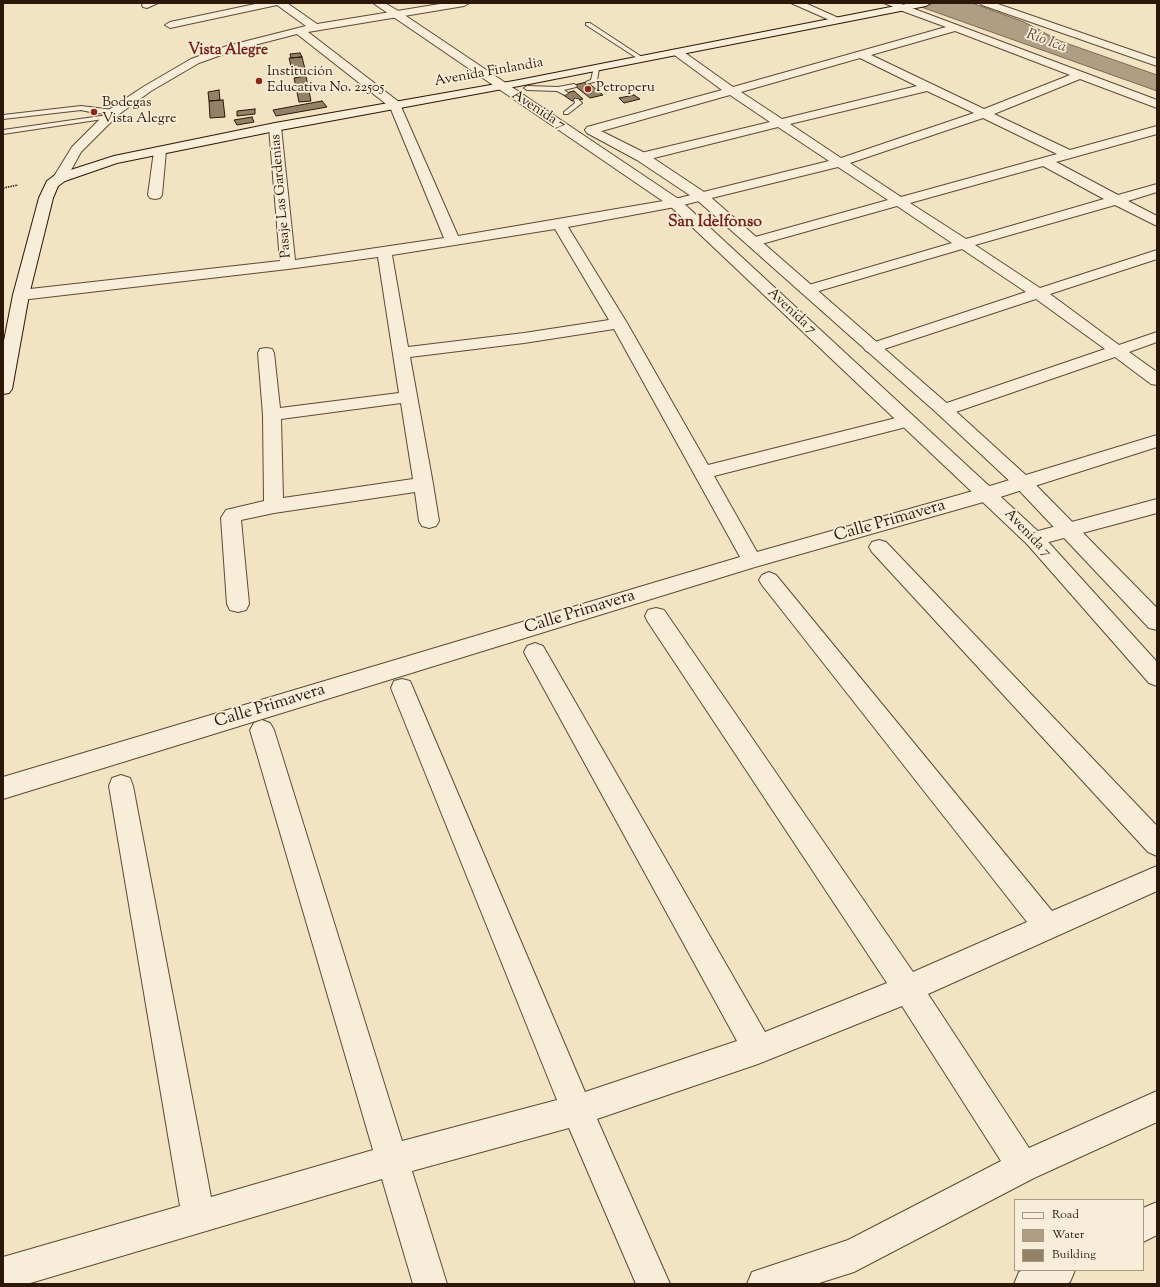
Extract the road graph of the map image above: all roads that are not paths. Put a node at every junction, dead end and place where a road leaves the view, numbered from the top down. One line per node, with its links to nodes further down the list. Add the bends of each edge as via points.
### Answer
1 (274, 3): 14 (street)
2 (280, 3): 15 (street)
3 (378, 3): 11 (street, Avenida 7)
4 (464, 3): 9 (street)
5 (796, 3): 12 (street)
6 (889, 3): 10 (street)
7 (926, 3): 10 (street, Avenida Finlandia)
8 (985, 3): 21 (street)
9 (447, 4): 11 (street)
10 (906, 7): 12 (street, Avenida Finlandia); 16 (street)
11 (400, 9): 15 (street); 25 (street, Avenida 7); 26 (street, Avenida 7)
12 (838, 20): 18 (street, Avenida Finlandia)
13 (588, 24): 20 (lane)
14 (170, 25)
15 (314, 27): 17 (street)
16 (955, 28): 19 (street); 23 (street)
17 (299, 30): 34 (street); 37 (street, via 231,48 196,61)
18 (678, 52): 20 (street, Avenida Finlandia); 30 (street)
19 (862, 55): 28 (street); 30 (street)
20 (642, 59): 22 (street, Avenida Finlandia)
21 (1157, 63)
22 (596, 68): 24 (lane, via 594,81); 25 (street, Avenida Finlandia)
23 (1080, 75): 33 (street); 36 (street)
24 (588, 83)
25 (523, 85): 26 (street, Avenida Finlandia); 29 (lane); 35 (street, Avenida 7)
26 (500, 86): 34 (street, Avenida Finlandia); 55 (street, Avenida 7)
27 (574, 86): 29 (lane)
28 (927, 87): 36 (street); 39 (street)
29 (558, 89): 31 (lane)
30 (732, 90): 39 (street); 41 (street)
31 (566, 93)
32 (576, 100): 35 (lane, via 579,103)
33 (1157, 104)
34 (395, 105): 40 (street, Avenida Finlandia); 58 (street)
35 (566, 114): 41 (street, Avenida 7)
36 (983, 114): 45 (street); 47 (street)
37 (111, 115): 38 (lane, via 81,108); 43 (lane); 49 (street, via 76,150)
38 (3, 117)
39 (781, 123): 46 (street); 47 (street)
40 (275, 127): 44 (street, Avenida Finlandia); 63 (street, Pasaje Las Gardenias)
41 (591, 130): 46 (street, Avenida 7)
42 (1157, 130): 45 (street)
43 (3, 132)
44 (160, 151): 49 (street, Avenida Finlandia, via 85,168); 51 (street)
45 (1070, 155): 48 (street)
46 (642, 158): 52 (street, Avenida 7)
47 (841, 162): 52 (street); 54 (street)
48 (1046, 162): 53 (street); 54 (street)
49 (60, 178): 66 (street, via 52,184 46,198)
50 (1157, 188): 53 (street)
51 (155, 195)
52 (702, 197): 55 (street); 59 (street, Avenida 7)
53 (1116, 200): 56 (street); 60 (street)
54 (901, 202): 59 (street); 60 (street)
55 (675, 203): 57 (street); 78 (street, Avenida 7)
56 (1157, 222)
57 (560, 224): 58 (street); 67 (street)
58 (453, 242): 61 (street)
59 (753, 242): 64 (street, Avenida 7)
60 (964, 244): 64 (street); 65 (street)
61 (384, 252): 63 (street); 72 (street)
62 (1157, 254): 65 (street)
63 (288, 265): 66 (street)
64 (807, 290): 69 (street, Avenida 7)
65 (1039, 294): 69 (street); 70 (street)
66 (21, 295): 74 (street)
67 (619, 323): 72 (street); 80 (street)
68 (1157, 337): 70 (street)
69 (872, 348): 76 (street, Avenida 7)
70 (1117, 350): 73 (street); 76 (street)
71 (266, 353): 77 (street)
72 (402, 353): 75 (street)
73 (1157, 380)
74 (3, 389)
75 (409, 397): 77 (street); 82 (street)
76 (944, 410): 81 (street, Avenida 7)
77 (272, 415): 84 (street)
78 (908, 421): 80 (street); 83 (street, Avenida 7)
79 (1157, 441): 81 (street, Calle Primavera)
80 (702, 473): 90 (street)
81 (1022, 482): 83 (street, Calle Primavera); 87 (street, Avenida 7)
82 (424, 484): 84 (street); 86 (street)
83 (987, 494): 88 (street, Avenida 7); 90 (street, Calle Primavera)
84 (274, 506): 92 (street, via 237,514 231,518)
85 (1157, 506): 87 (street)
86 (429, 521)
87 (1069, 531): 88 (street); 94 (street, Avenida 7)
88 (1034, 539): 96 (street, Avenida 7)
89 (879, 547): 101 (street)
90 (752, 561): 100 (street, Calle Primavera)
91 (769, 580): 103 (street)
92 (238, 604)
93 (656, 616): 104 (street)
94 (1157, 622)
95 (535, 652): 105 (street)
96 (1157, 676)
97 (402, 688): 107 (street)
98 (262, 730): 108 (street)
99 (121, 786): 110 (street)
100 (3, 788)
101 (1157, 844)
102 (1157, 878): 103 (street)
103 (1048, 927): 104 (street)
104 (908, 989): 105 (street); 109 (street)
105 (758, 1049): 107 (street)
106 (1157, 1106): 109 (street)
107 (576, 1110): 108 (street); 116 (street)
108 (392, 1160): 110 (street); 115 (street)
109 (1023, 1167): 117 (street, via 854,1254)
110 (198, 1217): 114 (street)
111 (1157, 1218): 112 (street)
112 (1144, 1224)
113 (1056, 1271): 118 (street)
114 (3, 1274)
115 (430, 1284)
116 (653, 1284)
117 (764, 1284)
118 (1031, 1284)

